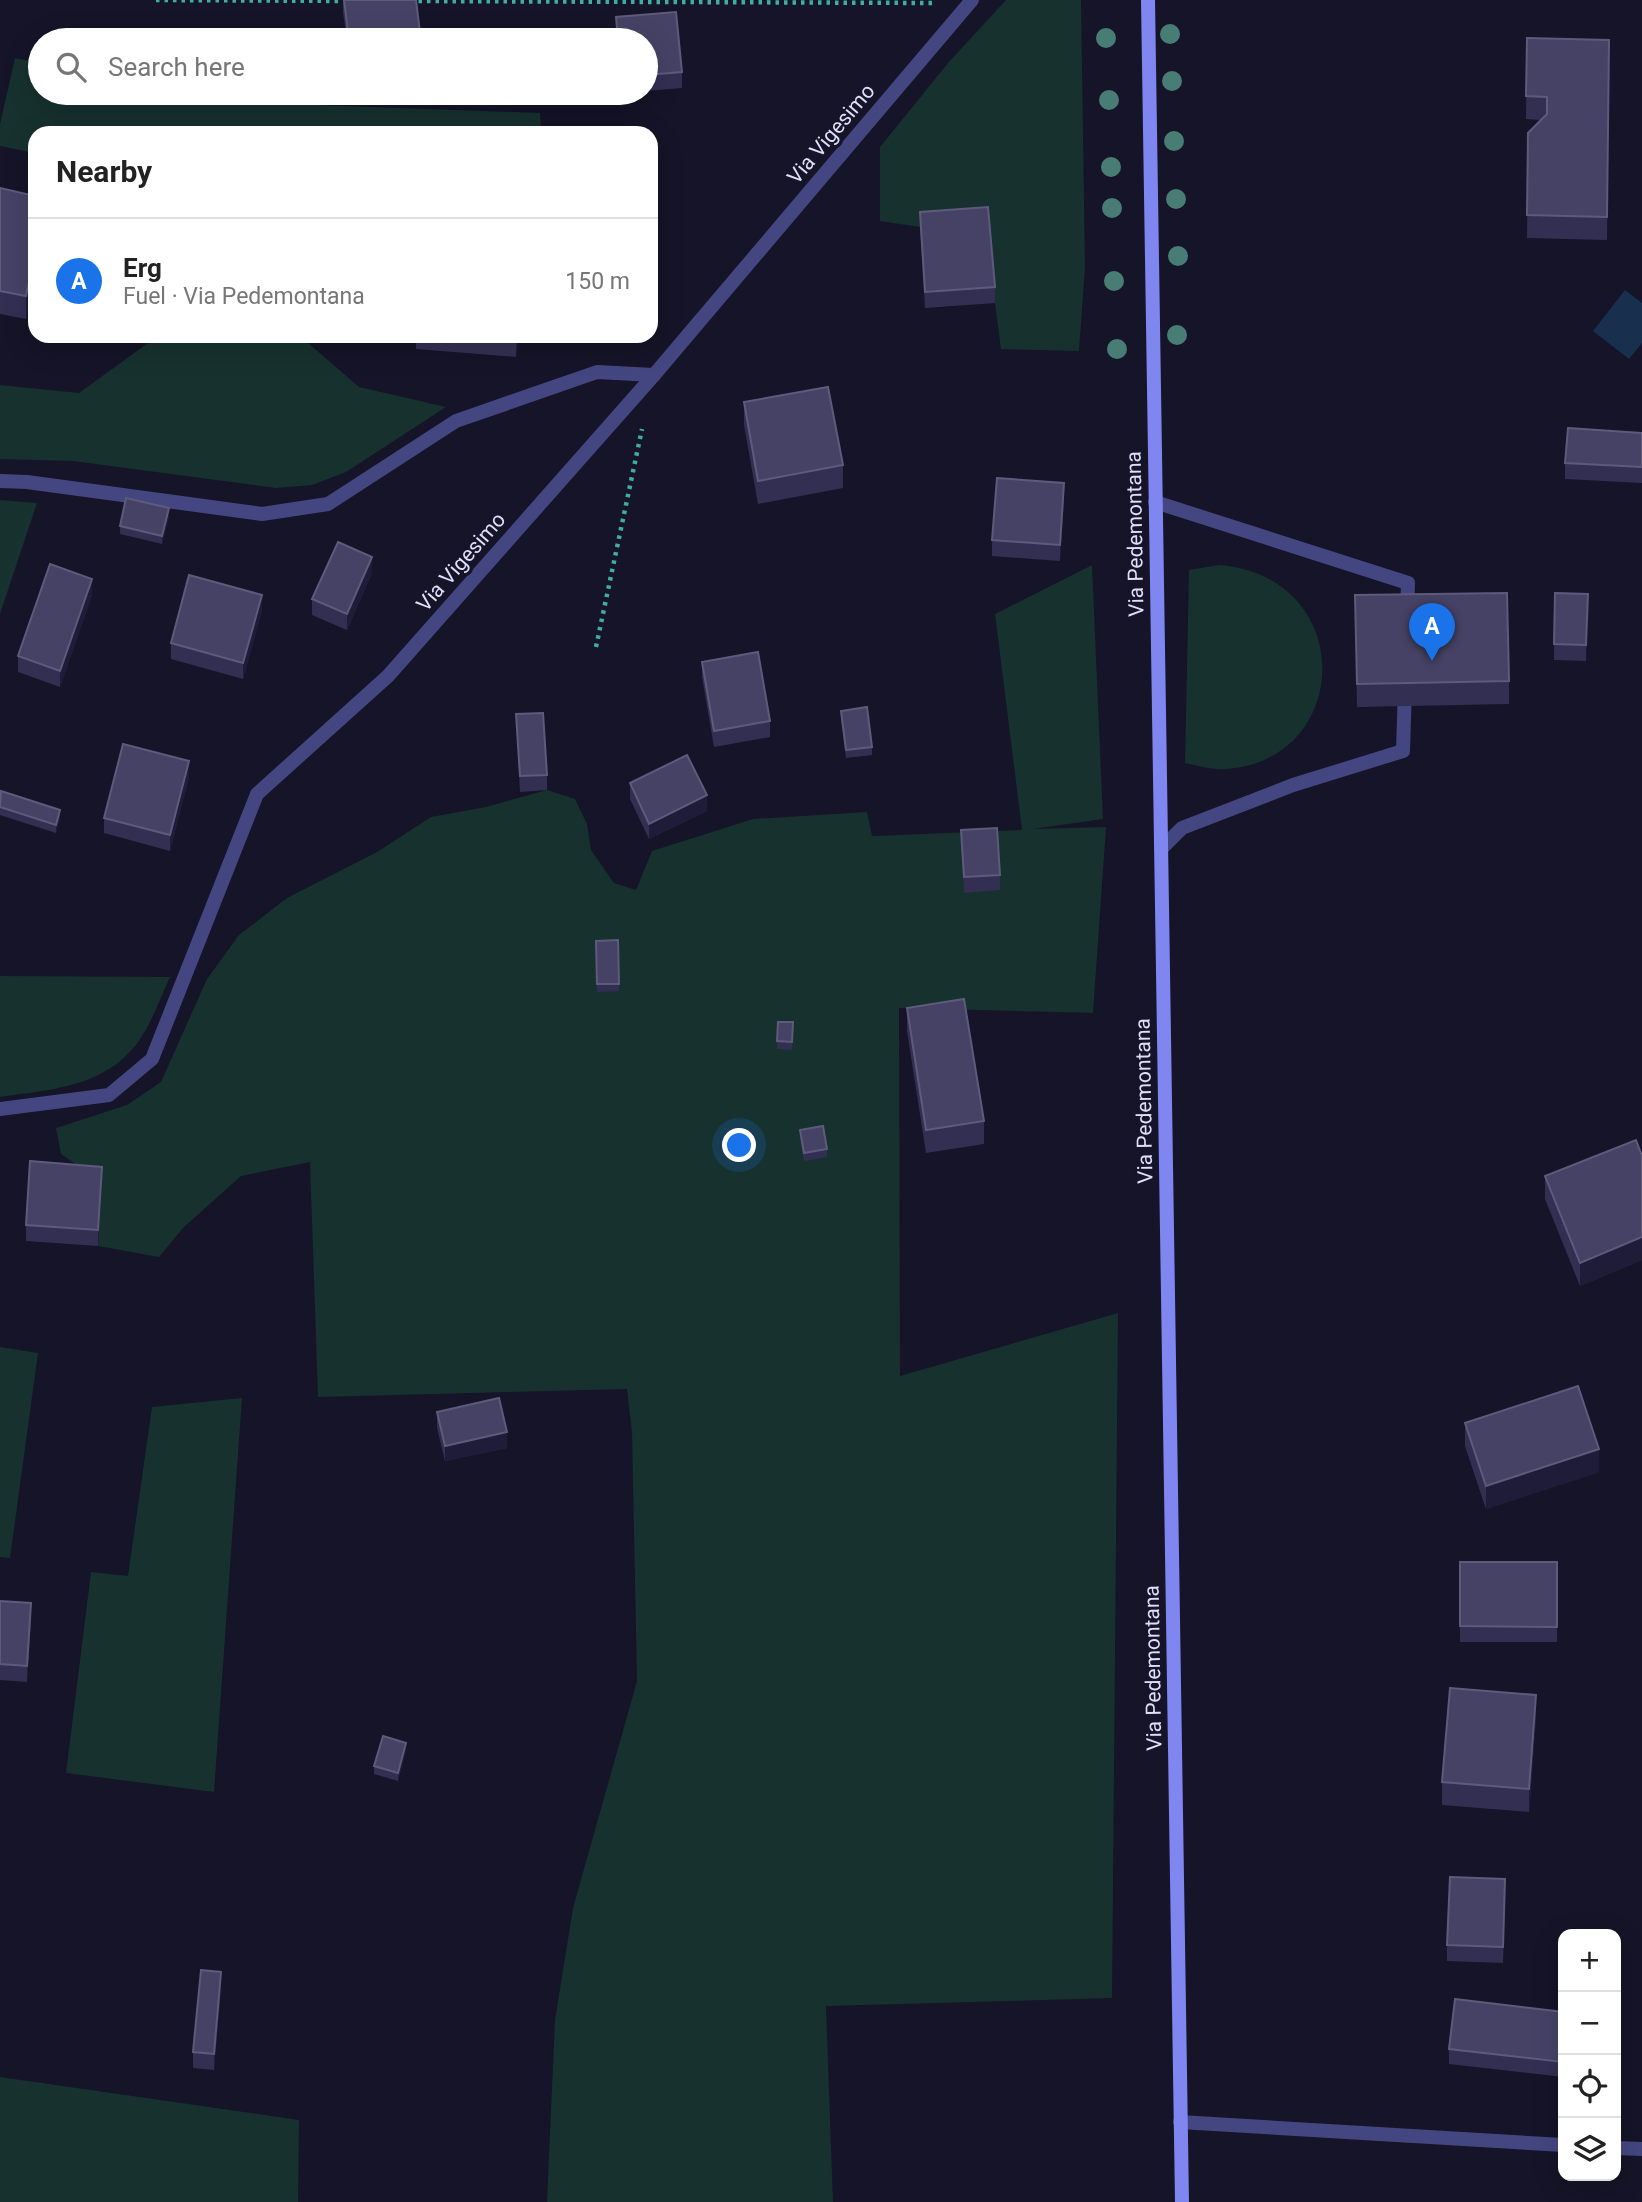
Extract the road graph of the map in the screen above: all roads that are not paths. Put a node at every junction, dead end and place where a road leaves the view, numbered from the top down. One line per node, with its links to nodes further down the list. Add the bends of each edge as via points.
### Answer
1 (1148, 0): 5 (street, Via Pedemontana)
2 (971, 2): 3 (street, Via Vigesimo)
3 (654, 376): 4 (street, via 597,372 456,421 328,504 262,514); 9 (street, Via Vigesimo, via 388,676 257,794 152,1059 109,1095)
4 (0, 481)
5 (1156, 502): 6 (street, via 1408,583); 8 (street, Via Pedemontana)
6 (1407, 625)
7 (1406, 667): 8 (street, via 1403,751 1293,785 1182,828)
8 (1161, 849): 10 (street, Via Pedemontana)
9 (0, 1109)
10 (1181, 2122): 11 (street); 14 (street, Via Pedemontana)
11 (1558, 2145)
12 (1621, 2148): 13 (street)
13 (1642, 2149)
14 (1182, 2202)

